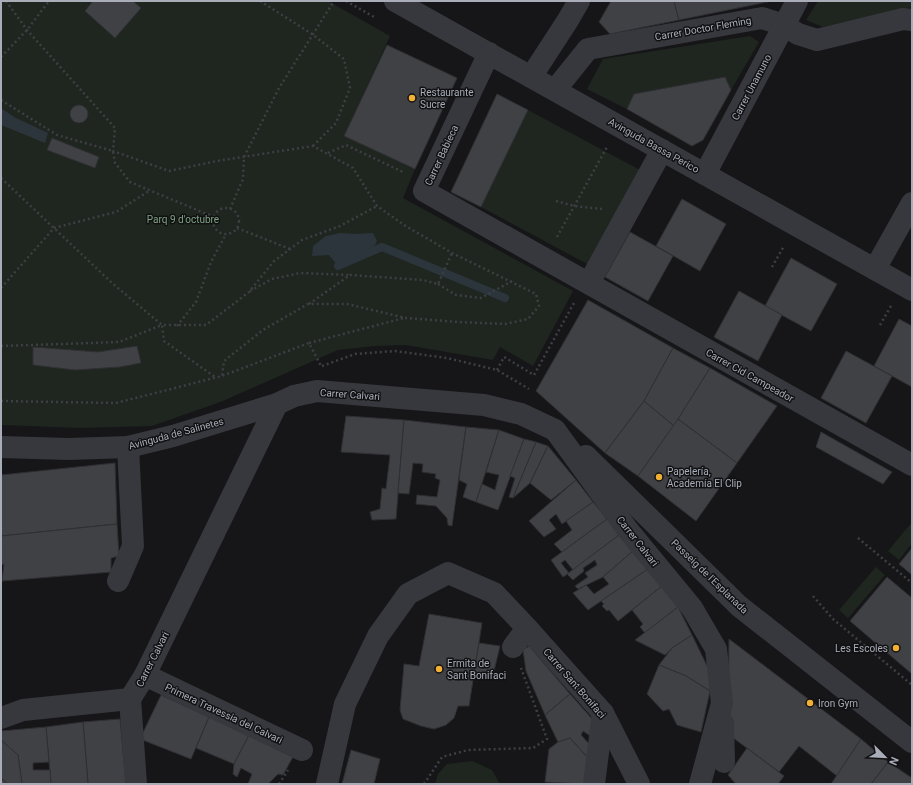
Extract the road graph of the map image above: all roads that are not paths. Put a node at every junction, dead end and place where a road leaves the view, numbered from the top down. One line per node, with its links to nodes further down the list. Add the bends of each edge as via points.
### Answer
1 (395, 1): 8 (street, Avinguda Bassa Perico)
2 (579, 1): 4 (street)
3 (797, 1): 6 (street, Carrer Unamuno)
4 (568, 20): 7 (street); 9 (street)
5 (912, 20): 6 (street, Carrer Doctor Fleming, via 903,19 817,40)
6 (784, 26): 7 (street, Carrer Doctor Fleming, via 762,18); 12 (street, Carrer Unamuno)
7 (588, 49): 10 (street)
8 (489, 53): 9 (street, Avinguda Bassa Perico); 13 (street, Carrer Babieca)
9 (531, 77): 10 (street, Avinguda Bassa Perico)
10 (555, 90): 11 (street, Avinguda Bassa Perico)
11 (662, 150): 12 (street, Avinguda Bassa Perico); 17 (street)
12 (705, 174): 15 (street, Avinguda Bassa Perico)
13 (418, 183): 17 (street, Carrer Cid Campeador)
14 (912, 203): 15 (street)
15 (875, 269): 16 (street, Avinguda Bassa Perico)
16 (912, 290)
17 (583, 291): 22 (street, Carrer Cid Campeador)
18 (277, 404): 19 (street, Carrer Calvari, via 294,396 317,391 484,405 521,414); 21 (street, Avinguda de Salinetes); 26 (street, Carrer Calvari)
19 (555, 430): 28 (street, Carrer Calvari, via 627,529 692,608 716,648); 31 (street, Passeig de l'Esplanada, via 599,467 739,606)
20 (1, 447): 21 (street, Avinguda de Salinetes)
21 (128, 447): 23 (street, via 133,546)
22 (912, 465)
23 (118, 581)
24 (527, 628): 25 (street); 29 (street, Carrer Sant Bonifaci); 35 (street, Carrer Sant Bonifaci, via 494,593 448,573 408,594 378,636 345,704)
25 (513, 647)
26 (145, 676): 27 (street, Carrer Calvari); 32 (street, Primera Travessia del Calvari)
27 (130, 699): 30 (street, via 24,710); 34 (street)
28 (722, 704): 33 (street, Carrer Calvari); 38 (street, Carrer Calvari)
29 (604, 713): 36 (street); 37 (street, Carrer Sant Bonifaci)
30 (1, 718)
31 (912, 742)
32 (302, 750)
33 (724, 762)
34 (136, 784)
35 (327, 784)
36 (594, 784)
37 (639, 784)
38 (700, 784)

